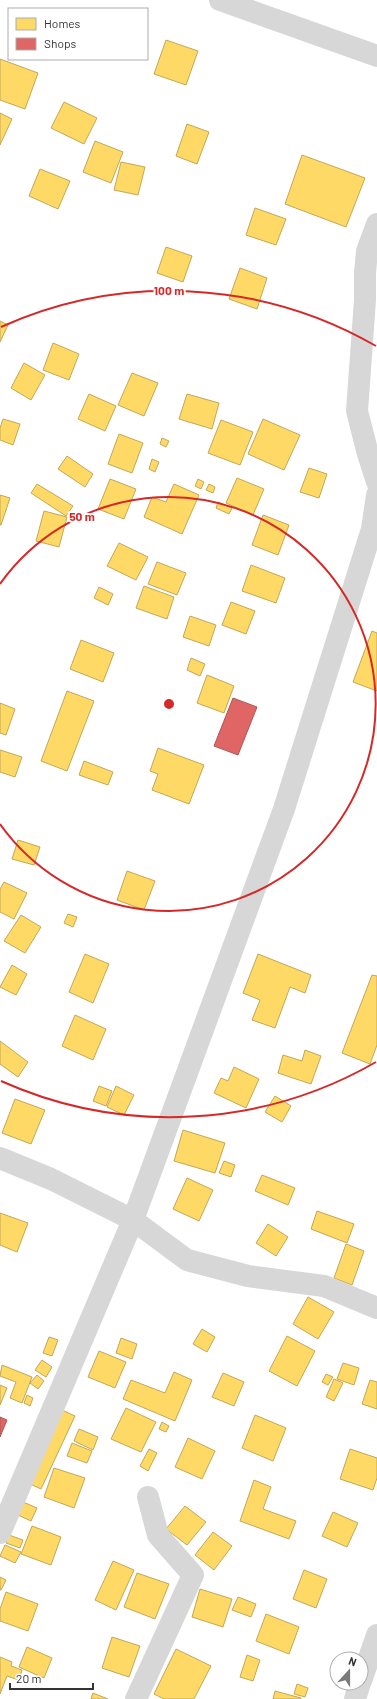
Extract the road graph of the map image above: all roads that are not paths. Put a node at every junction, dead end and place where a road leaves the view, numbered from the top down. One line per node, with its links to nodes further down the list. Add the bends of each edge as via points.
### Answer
1 (220, 0): 2 (street)
2 (377, 56)
3 (377, 224): 4 (street, via 367,251)
4 (357, 411): 5 (street); 6 (street)
5 (377, 424)
6 (377, 482)
7 (377, 495): 8 (street)
8 (374, 526): 10 (street, via 284,809)
9 (0, 1158): 10 (street, via 52,1178)
10 (133, 1220): 11 (street, via 187,1260 248,1276 324,1286); 13 (street)
11 (377, 1308)
12 (148, 1497): 16 (street, via 158,1535 193,1575)
13 (0, 1533)
14 (377, 1635): 15 (street)
15 (369, 1658)
16 (136, 1699)

